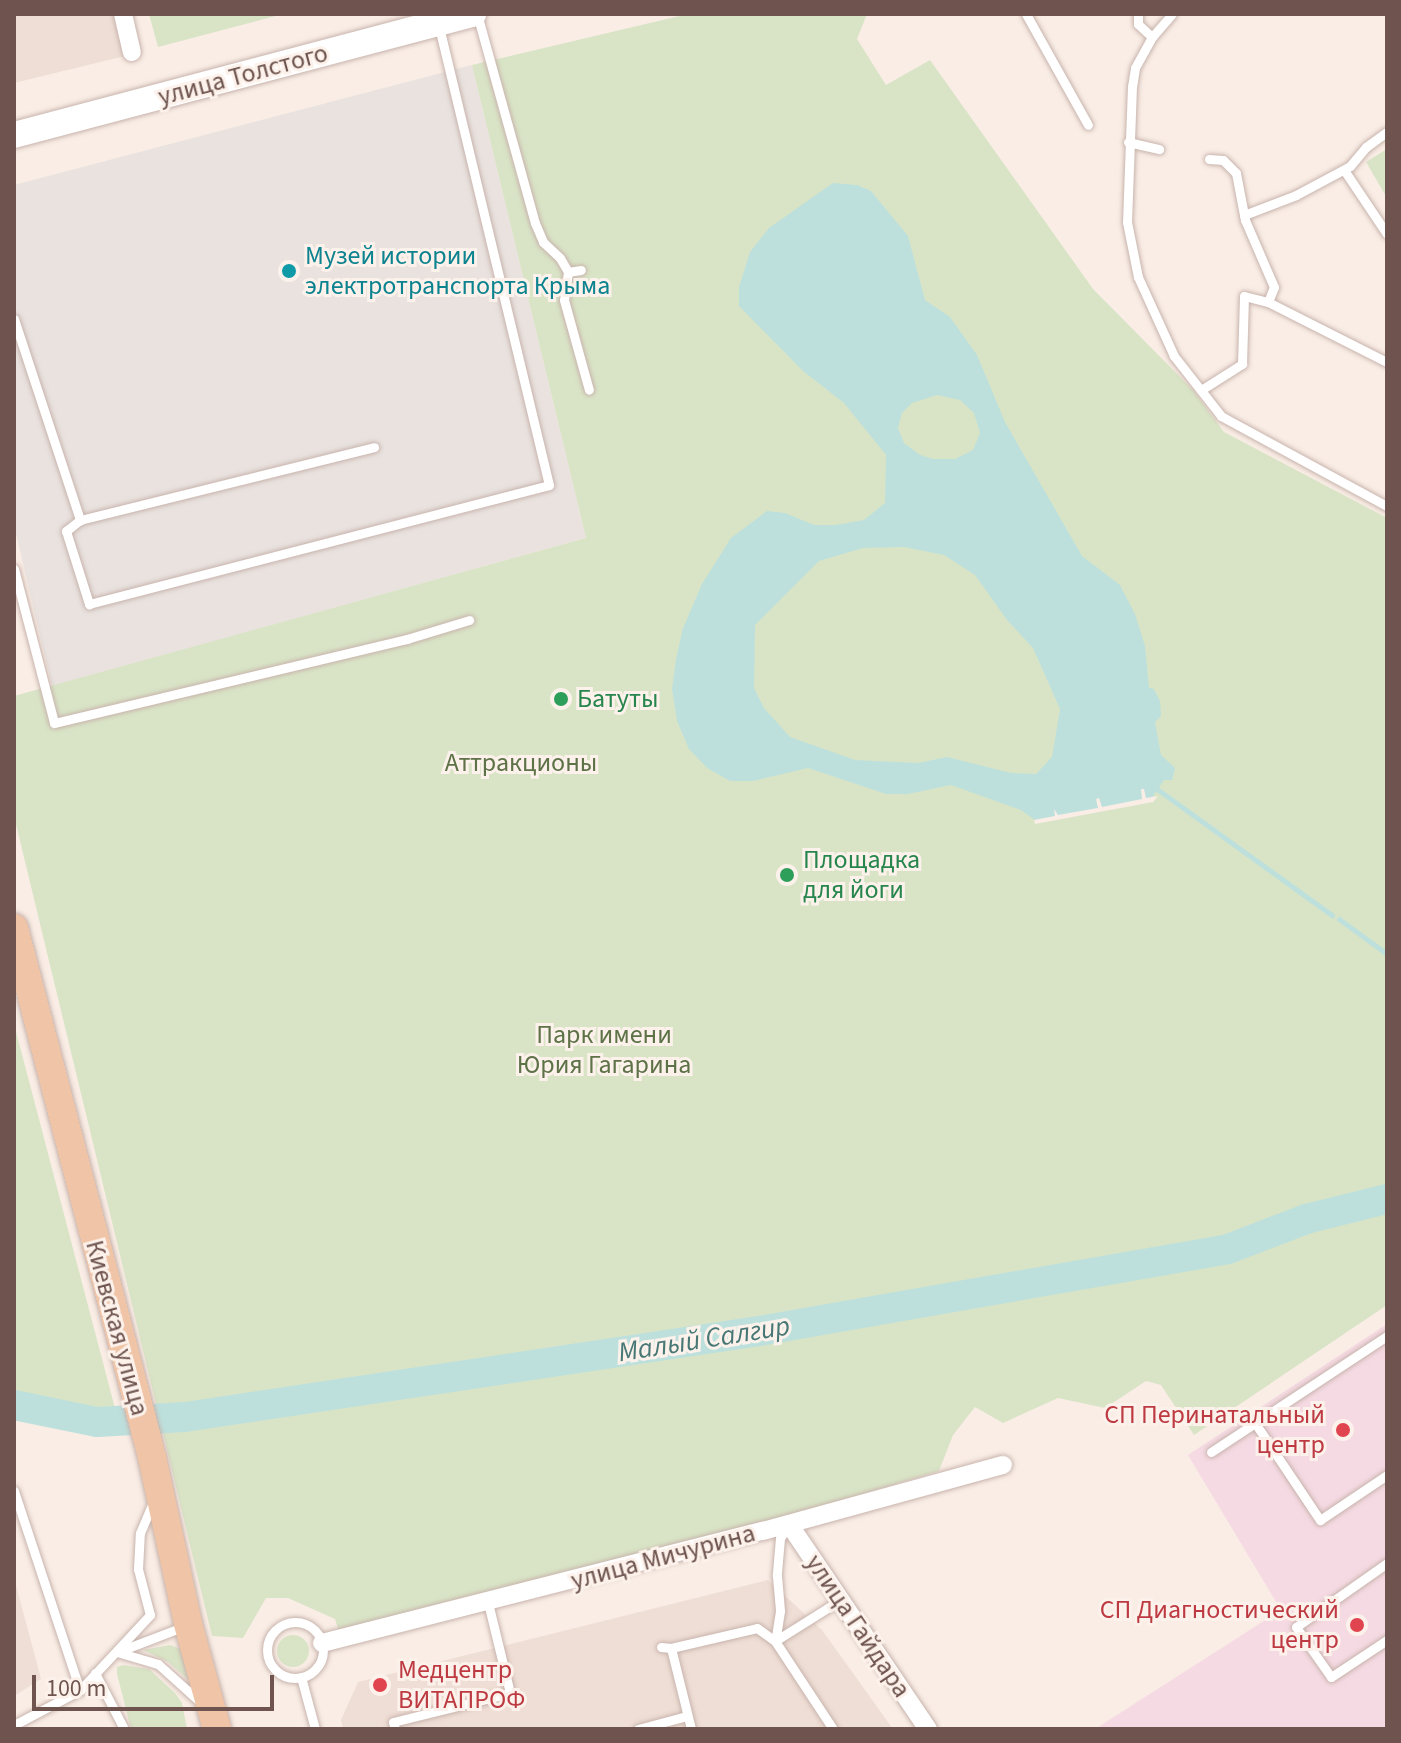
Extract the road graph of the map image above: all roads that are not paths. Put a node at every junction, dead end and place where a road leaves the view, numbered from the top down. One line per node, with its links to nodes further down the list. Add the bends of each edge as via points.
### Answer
1 (123, 14): 8 (street)
2 (475, 14): 6 (main road, улица Толстого); 19 (lane, via 535,223)
3 (1026, 14): 9 (lane)
4 (1138, 14): 7 (lane, via 1138,24)
5 (1172, 14): 7 (lane)
6 (438, 23): 11 (main road, улица Толстого); 27 (lane, via 549,485 89,604 66,531)
7 (1152, 37): 12 (lane, via 1135,68)
8 (132, 52)
9 (1088, 125)
10 (1387, 132): 15 (lane)
11 (14, 135)
12 (1128, 142): 13 (lane); 24 (lane, via 1127,222 1138,277 1174,356)
13 (1159, 149)
14 (1209, 159): 16 (lane, via 1223,160 1236,173)
15 (1344, 170): 16 (lane); 17 (lane)
16 (1244, 215): 20 (lane, via 1274,287)
17 (1387, 234)
18 (581, 270): 19 (lane)
19 (568, 272): 23 (lane, via 564,300)
20 (1268, 302): 22 (lane); 24 (lane, via 1244,296 1242,364)
21 (14, 319): 27 (lane)
22 (1387, 362)
23 (589, 390)
24 (1201, 390): 26 (lane, via 1221,416)
25 (374, 447): 27 (lane)
26 (1387, 506)
27 (80, 520)
28 (14, 569): 29 (lane, via 54,723)
29 (469, 620)
30 (14, 928): 36 (main road, Киевская улица)
31 (1387, 1336): 32 (lane)
32 (1255, 1423): 33 (lane); 35 (lane, via 1320,1520)
33 (1211, 1452)
34 (1003, 1465): 38 (street, улица Мичурина)
35 (1387, 1475)
36 (158, 1489): 42 (main road, Киевская улица); 46 (lane, via 140,1533 138,1569 150,1615)
37 (14, 1491): 49 (lane)
38 (789, 1524): 40 (street, улица Гайдара); 41 (street, улица Мичурина); 44 (lane, via 780,1538)
39 (1387, 1563): 43 (lane, via 1296,1627 1331,1677)
40 (840, 1600): 44 (lane); 59 (street, улица Гайдара)
41 (488, 1603): 45 (street, улица Мичурина); 55 (lane, via 510,1693 393,1722)
42 (188, 1624): 46 (lane); 52 (main road, Киевская улица)
43 (1387, 1640)
44 (775, 1641): 50 (lane, via 757,1628 666,1648); 58 (lane)
45 (322, 1643): 48 (lane, via 317,1667); 48 (lane, via 303,1622 281,1624 270,1634 267,1656 274,1669 286,1677)
46 (117, 1652): 47 (lane); 52 (lane, via 158,1664 191,1690)
47 (95, 1673): 49 (lane); 53 (lane)
48 (301, 1677): 54 (lane)
49 (80, 1690): 51 (lane)
50 (687, 1716): 56 (lane); 57 (lane)
51 (14, 1725)
52 (216, 1726)
53 (124, 1729)
54 (315, 1729)
55 (395, 1729)
56 (638, 1729)
57 (691, 1729)
58 (833, 1729)
59 (928, 1729)

